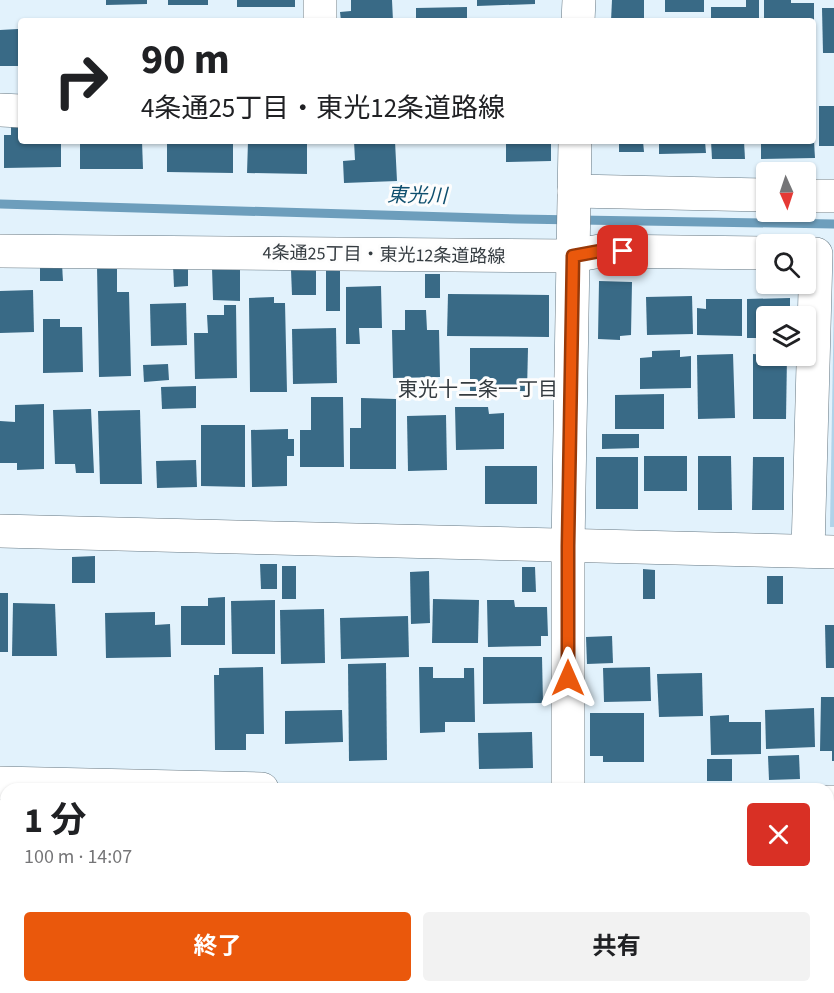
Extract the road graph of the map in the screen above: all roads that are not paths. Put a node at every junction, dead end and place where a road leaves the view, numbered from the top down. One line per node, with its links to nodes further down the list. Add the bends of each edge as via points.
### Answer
1 (320, 0): 3 (street)
2 (579, 0): 4 (street)
3 (320, 18)
4 (578, 18)
5 (0, 110): 6 (street)
6 (18, 111)
7 (575, 144): 11 (street)
8 (756, 196): 11 (street)
9 (816, 196): 10 (street)
10 (834, 196)
11 (574, 222): 12 (street, 4条通25丁目・東光12条道路線); 13 (street, 4条通25丁目・東光12条道路線, via 600,251); 16 (street)
12 (0, 251)
13 (756, 253)
14 (818, 254): 17 (street)
15 (0, 531): 16 (street)
16 (568, 546): 17 (street); 18 (street)
17 (821, 551)
18 (568, 783)

